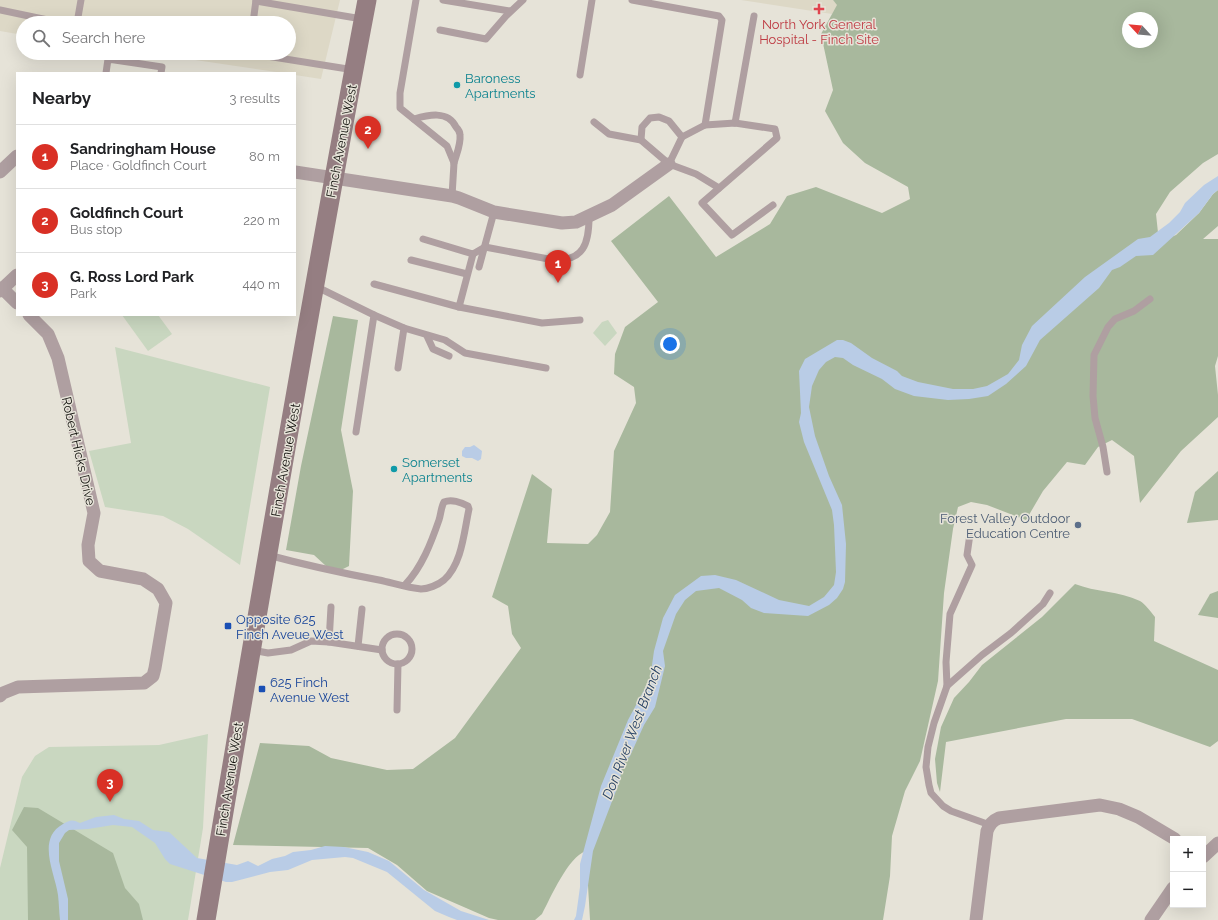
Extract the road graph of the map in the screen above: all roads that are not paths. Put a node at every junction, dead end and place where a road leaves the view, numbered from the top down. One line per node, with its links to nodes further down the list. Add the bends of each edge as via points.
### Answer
1 (81, 0): 12 (lane)
2 (256, 0): 13 (lane); 15 (lane)
3 (367, 0): 15 (main road, Finch Avenue West)
4 (416, 0): 24 (lane, via 400,93 400,108)
5 (443, 0): 10 (lane)
6 (523, 0): 10 (lane)
7 (592, 0): 23 (lane)
8 (632, 0): 27 (lane, via 719,16 722,20)
9 (0, 10): 11 (lane)
10 (510, 11): 16 (lane, via 486,39)
11 (29, 16)
12 (78, 16)
13 (254, 16)
14 (754, 16): 26 (lane)
15 (364, 20): 20 (main road, Finch Avenue West)
16 (440, 30)
17 (108, 60): 21 (lane)
18 (115, 60): 22 (lane, via 162,67)
19 (292, 60): 20 (lane)
20 (354, 70): 35 (main road, Finch Avenue West)
21 (106, 72)
22 (161, 72)
23 (580, 75)
24 (414, 119): 31 (lane, via 447,146); 31 (lane, via 432,114 447,117 454,122 460,135)
25 (594, 122): 29 (lane, via 609,134)
26 (735, 123): 27 (lane); 36 (lane, via 775,128 777,138)
27 (705, 125): 28 (lane)
28 (682, 138): 29 (lane, via 669,121 659,117 650,118 642,127); 32 (lane)
29 (640, 140): 32 (lane)
30 (16, 157): 33 (street)
31 (454, 164): 37 (lane)
32 (669, 164): 36 (lane, via 696,174); 40 (street, via 612,205)
33 (0, 172)
34 (296, 172): 35 (street)
35 (333, 178): 37 (street); 49 (main road, Finch Avenue West)
36 (719, 188): 38 (lane, via 702,203 732,235)
37 (452, 196): 39 (street)
38 (773, 205)
39 (494, 212): 40 (street, via 562,223 576,222); 42 (lane)
40 (589, 217): 42 (lane, via 586,245 579,253 566,260)
41 (423, 239): 43 (lane)
42 (486, 247): 43 (lane); 45 (lane)
43 (473, 254): 46 (lane)
44 (411, 260): 46 (lane)
45 (480, 267)
46 (467, 274): 53 (lane)
47 (16, 276): 50 (street)
48 (374, 284): 53 (lane)
49 (315, 286): 54 (lane); 65 (main road, Finch Avenue West)
50 (1, 289): 52 (street)
51 (1150, 299): 63 (lane, via 1134,312 1115,319 1108,327 1094,355 1095,418)
52 (16, 302)
53 (459, 307): 56 (lane, via 542,323)
54 (374, 315): 57 (lane); 62 (lane)
55 (30, 316): 76 (street, Robert Hicks Drive, via 48,334 58,358 94,513 88,545 89,561 100,571 143,579 158,589 166,603 153,676 144,683 18,687)
56 (580, 320)
57 (404, 328): 58 (lane); 60 (lane)
58 (427, 336): 59 (lane, via 433,349); 61 (lane, via 446,340 465,353)
59 (449, 356)
60 (398, 368)
61 (546, 368)
62 (356, 432)
63 (1107, 472)
64 (970, 534): 75 (lane, via 967,555 972,565 950,614)
65 (268, 555): 66 (lane); 72 (main road, Finch Avenue West)
66 (405, 585): 66 (lane, via 422,589 430,587 439,584 453,569 468,506 447,500 444,502 422,562)
67 (1050, 593): 75 (lane, via 1043,604 1022,623)
68 (332, 607): 70 (lane)
69 (362, 609): 71 (lane)
70 (329, 642): 71 (lane); 72 (lane, via 311,641 291,650 268,653)
71 (358, 646): 73 (lane)
72 (252, 650): 83 (main road, Finch Avenue West)
73 (382, 650): 74 (lane, via 389,662); 74 (lane, via 384,640 392,634 403,634 407,637 412,651 407,660)
74 (398, 664): 77 (lane)
75 (947, 686): 78 (lane, via 928,747 928,785 931,793 943,806)
76 (0, 696)
77 (397, 710)
78 (990, 825): 79 (street, via 993,821 1006,816 1100,805 1138,817); 84 (street, via 987,831)
79 (1170, 836)
80 (1218, 843): 81 (street)
81 (1206, 854)
82 (1170, 892): 85 (street)
83 (206, 920)
84 (976, 920)
85 (1151, 920)

